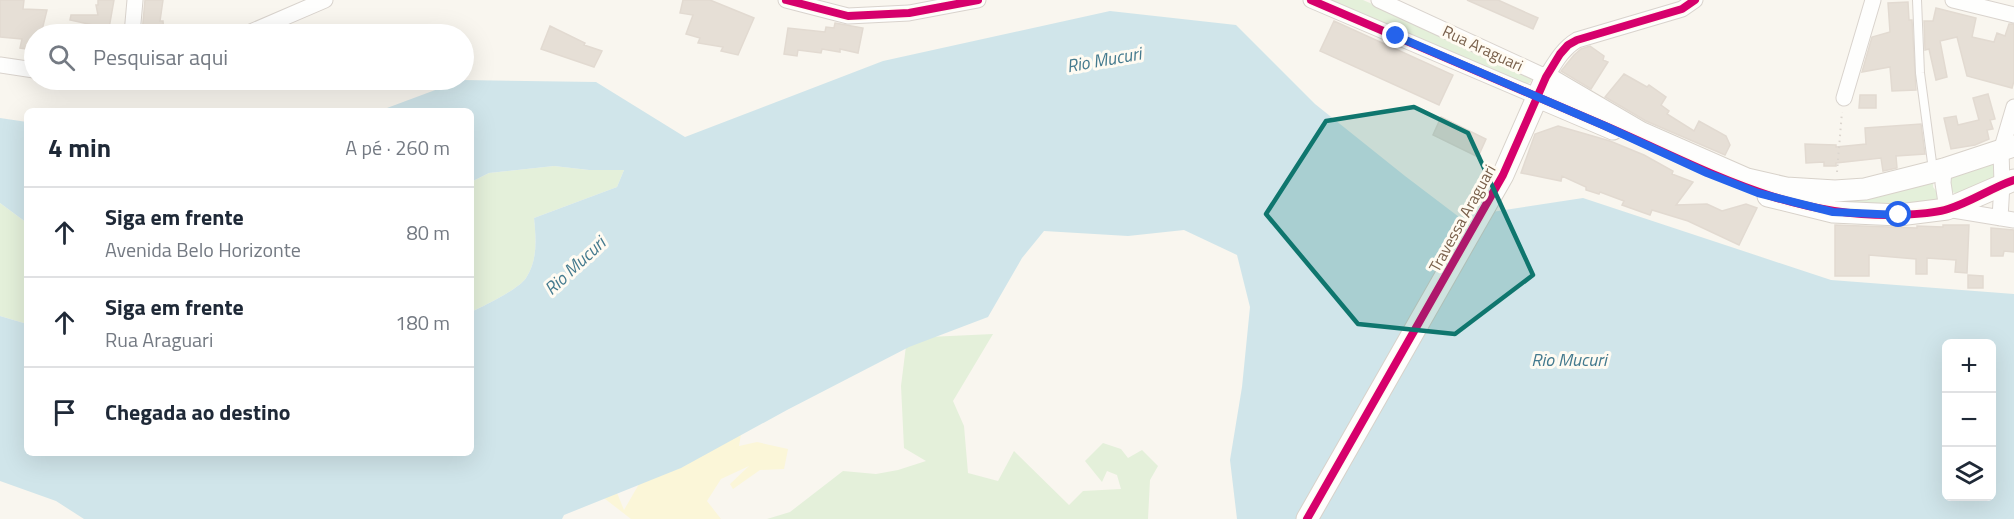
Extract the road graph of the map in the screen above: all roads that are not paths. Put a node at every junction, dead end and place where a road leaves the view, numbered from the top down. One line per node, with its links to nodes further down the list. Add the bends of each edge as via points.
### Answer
1 (135, 0): 12 (street)
2 (325, 0): 13 (street)
3 (786, 0): 4 (street, via 848,16 909,13)
4 (978, 0)
5 (1311, 0): 17 (street, Rua Araguari)
6 (1378, 0): 16 (street, Rua Araguari)
7 (1695, 0): 16 (street, Travessa Araguari, via 1682,9 1577,40 1568,45)
8 (1873, 0): 18 (street)
9 (1917, 0): 21 (lane, via 1920,73)
10 (1953, 0): 11 (street)
11 (2014, 15)
12 (133, 24)
13 (269, 24)
14 (0, 65): 15 (street)
15 (24, 69)
16 (1546, 77): 17 (street, Travessa Araguari); 22 (street, Rua Araguari, via 1640,132)
17 (1538, 98): 22 (street, Rua Araguari, via 1707,173); 26 (street, Travessa Araguari, via 1503,175)
18 (1844, 98)
19 (2014, 107): 20 (street)
20 (2008, 148): 21 (street); 23 (street)
21 (1939, 170): 22 (street, via 1865,189 1835,191); 24 (street)
22 (1743, 182): 24 (street, via 1788,201 1833,212 1899,215)
23 (2008, 182): 24 (street); 25 (street)
24 (1947, 209): 25 (street)
25 (2007, 219)
26 (1307, 519)

